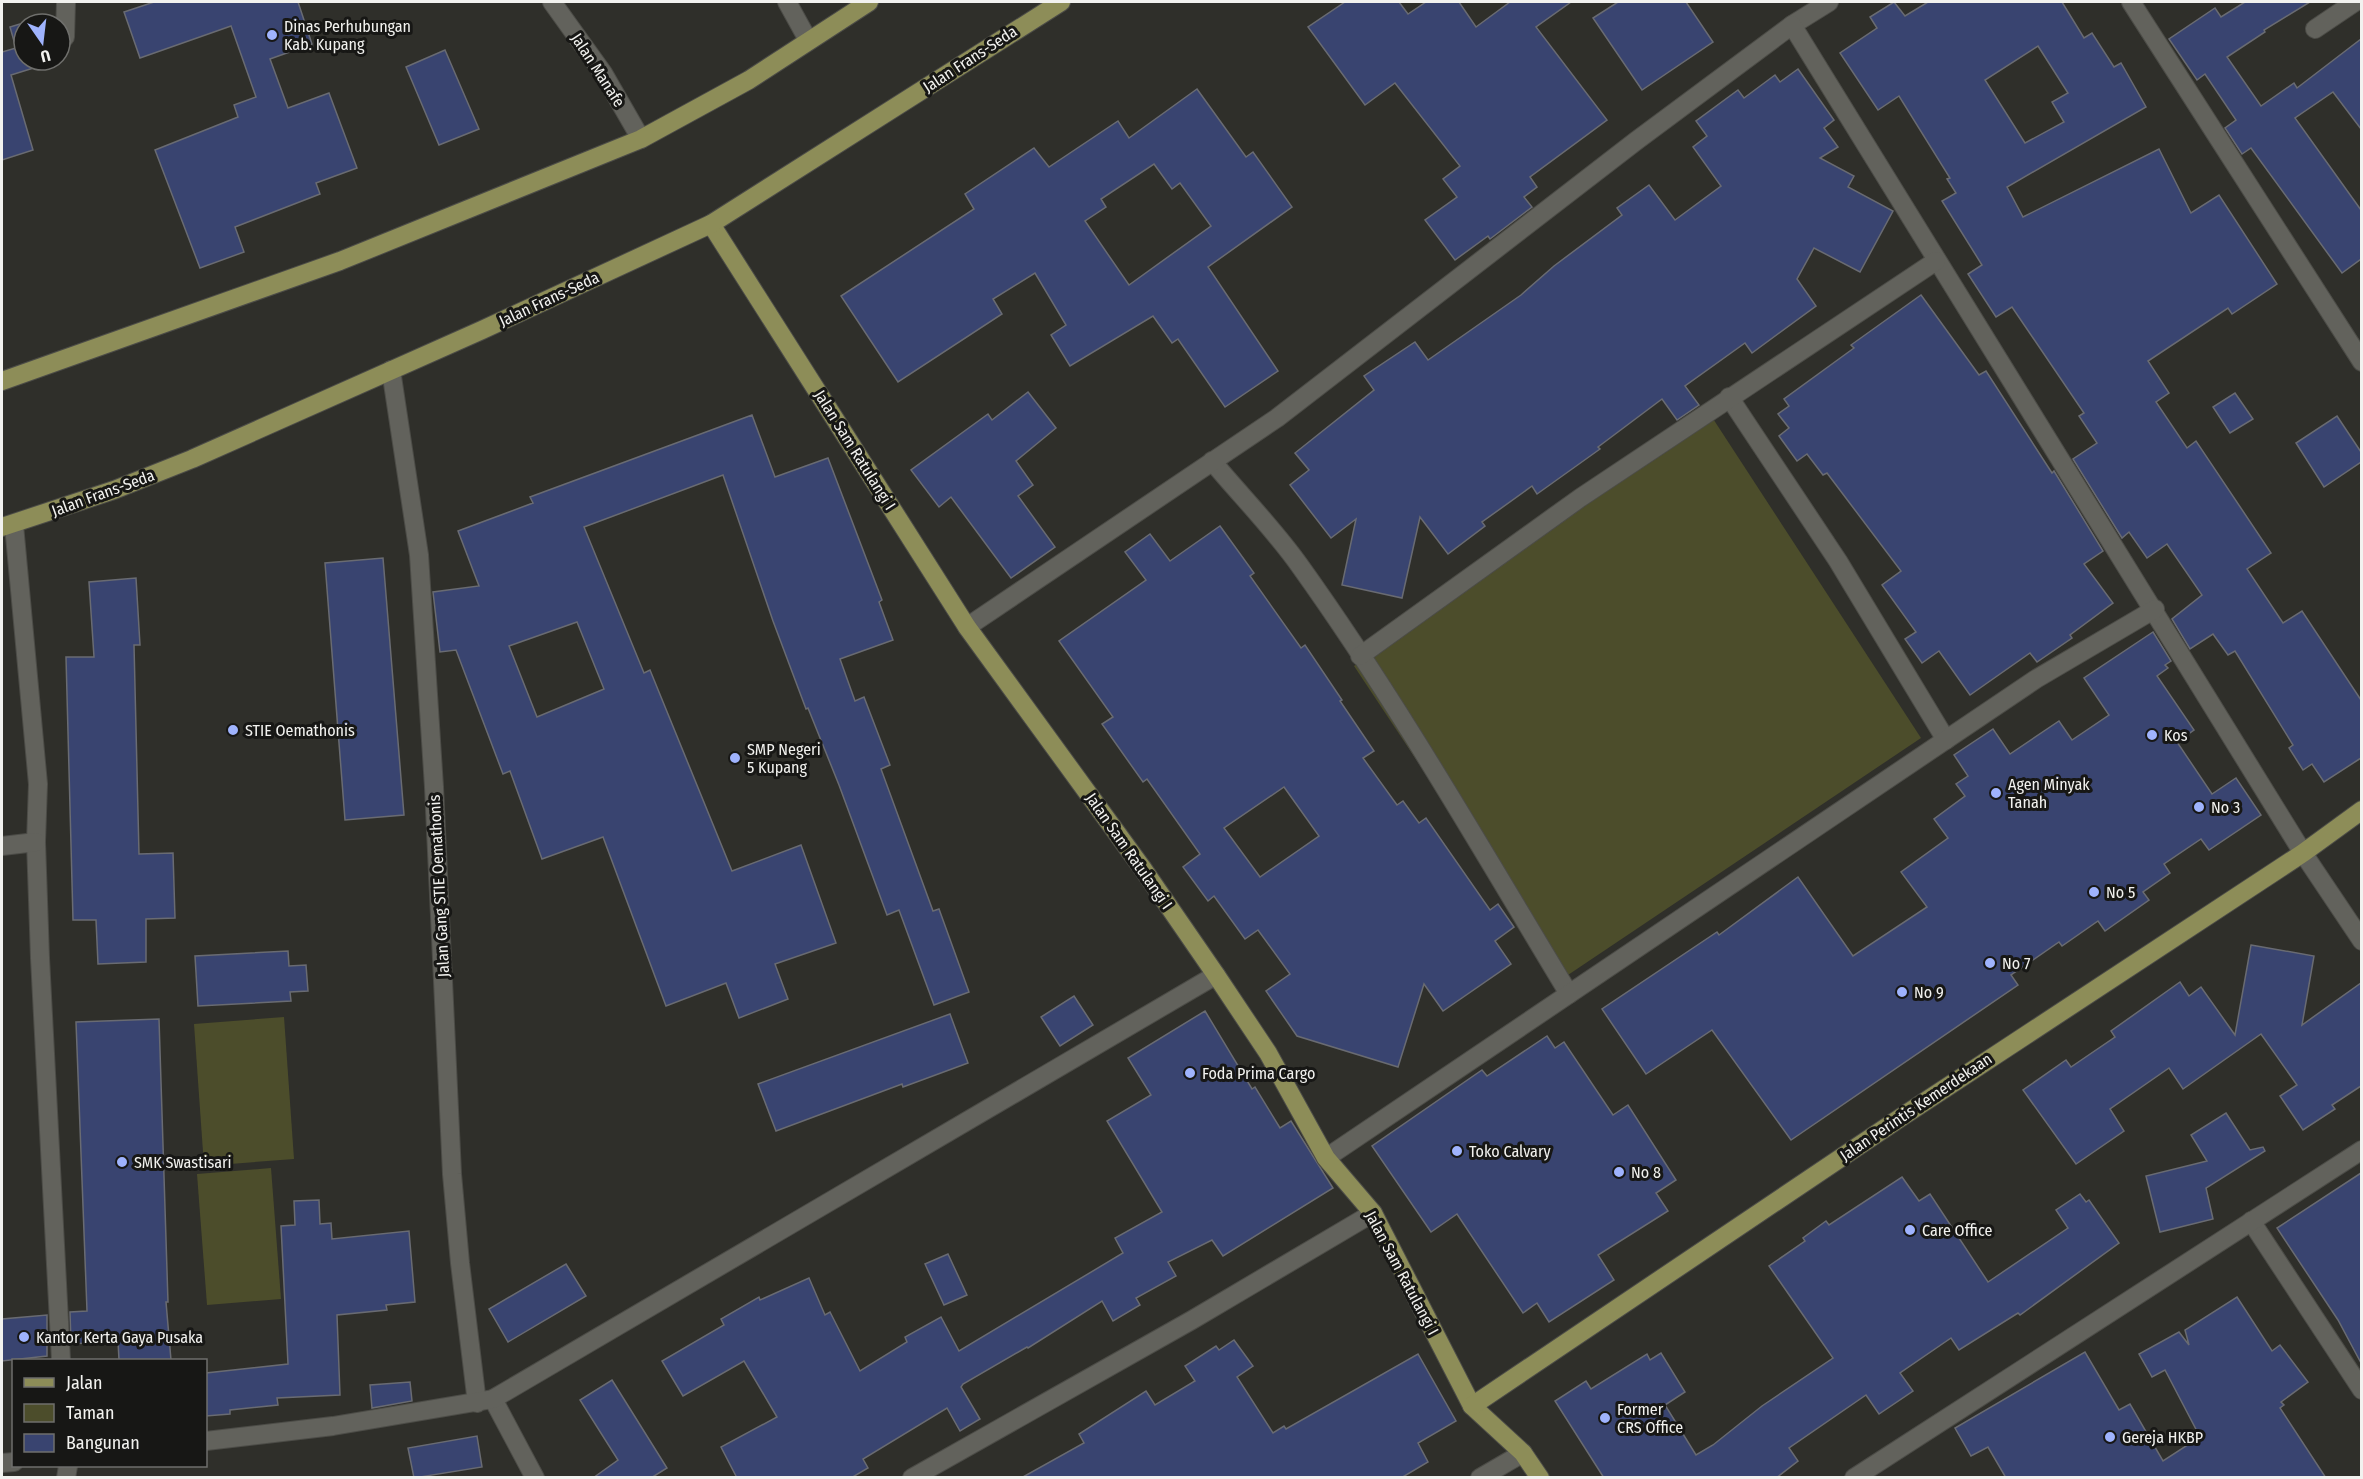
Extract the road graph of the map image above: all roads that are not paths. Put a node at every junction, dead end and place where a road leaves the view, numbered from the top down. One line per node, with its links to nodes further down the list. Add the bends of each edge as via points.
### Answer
1 (552, 2): 11 (street, Jalan Manafe, via 603,73)
2 (788, 2): 10 (street)
3 (869, 2): 10 (main road)
4 (1061, 2): 12 (main road, Jalan Frans-Seda)
5 (1829, 2): 8 (street)
6 (2131, 2): 14 (street)
7 (2355, 2): 9 (street)
8 (1792, 25): 13 (street); 18 (street, via 1277,418)
9 (2315, 29)
10 (808, 40): 11 (main road, via 749,80)
11 (641, 139): 16 (main road, via 340,261)
12 (711, 224): 15 (main road, Jalan Frans-Seda); 21 (main road, Jalan Sam Ratulangi I)
13 (1936, 261): 17 (street); 20 (street)
14 (2361, 362)
15 (391, 370): 19 (main road, Jalan Frans-Seda, via 192,459); 37 (street, Jalan Gang STIE Oemathonis, via 419,555 460,1263)
16 (2, 381)
17 (1729, 397): 22 (street); 23 (street, via 1838,561)
18 (1212, 461): 21 (street); 22 (street, via 1299,564)
19 (8, 526): 25 (street, via 38,784)
20 (2155, 609): 23 (street, via 2036,679); 27 (street)
21 (967, 627): 29 (main road, Jalan Sam Ratulangi I)
22 (1360, 656): 30 (street)
23 (1946, 740): 30 (street)
24 (2361, 810): 27 (main road, Jalan Perintis Kemerdekaan)
25 (36, 842): 26 (street); 35 (street)
26 (2, 846)
27 (2303, 853): 28 (street); 38 (main road, Jalan Perintis Kemerdekaan)
28 (2361, 941)
29 (1216, 975): 32 (main road, Jalan Sam Ratulangi I, via 1268,1053); 37 (street)
30 (1569, 994): 32 (street)
31 (2361, 1150): 34 (street)
32 (1326, 1158): 33 (main road, Jalan Sam Ratulangi I)
33 (1373, 1213): 38 (main road, Jalan Sam Ratulangi I); 43 (street)
34 (2251, 1221): 36 (street); 41 (street)
35 (61, 1359)
36 (2361, 1390)
37 (485, 1401): 39 (street, via 333,1426); 42 (street)
38 (1472, 1406): 40 (main road, Jalan Sam Ratulangi I)
39 (207, 1441)
40 (1523, 1453): 44 (street); 45 (main road, Jalan Sam Ratulangi I)
41 (1862, 1475)
42 (535, 1478)
43 (912, 1478)
44 (1480, 1478)
45 (1540, 1478)

